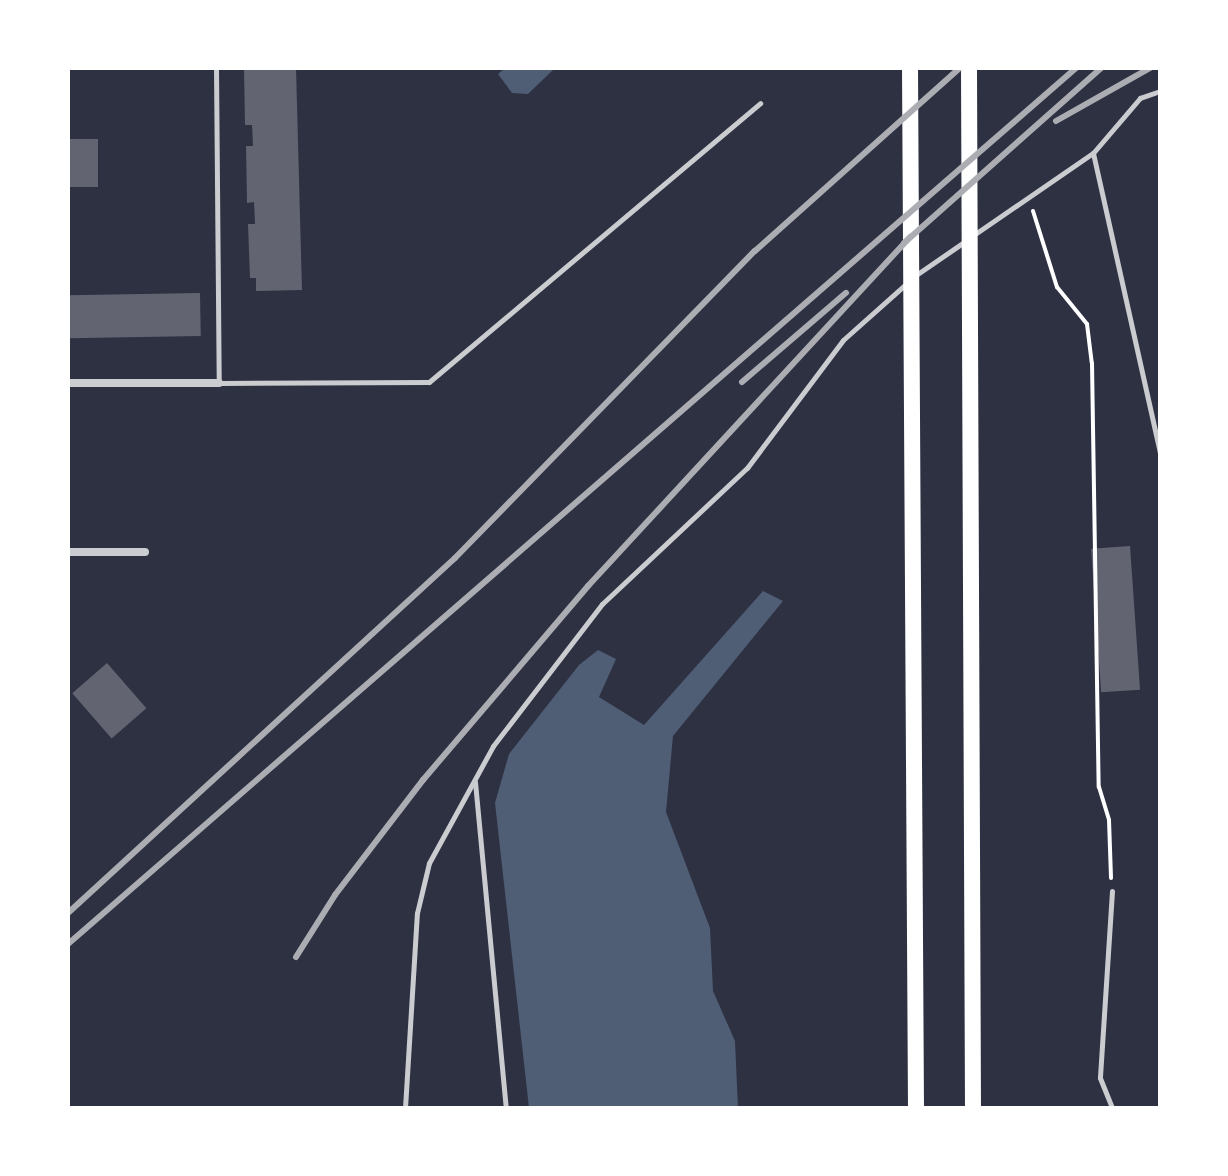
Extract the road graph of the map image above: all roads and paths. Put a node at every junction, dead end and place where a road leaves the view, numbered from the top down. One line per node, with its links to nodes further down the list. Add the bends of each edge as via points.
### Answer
1 (216, 68): 9 (lane)
2 (910, 68): 17 (highway)
3 (969, 68): 18 (highway)
4 (1160, 91): 6 (lane, via 1140,98)
5 (760, 103): 9 (lane, via 429,382)
6 (1093, 153): 7 (lane); 10 (lane)
7 (1028, 198): 13 (lane, via 917,274 843,340 747,468 602,604 493,746); 14 (path, via 1057,287 1087,324 1092,363 1099,787 1109,820)
8 (68, 383): 9 (street)
9 (219, 383)
10 (1160, 453)
11 (68, 552): 12 (street)
12 (145, 552)
13 (475, 781): 15 (lane, via 429,863 417,913); 16 (lane)
14 (1112, 891): 19 (lane, via 1100,1078)
15 (405, 1108)
16 (506, 1108)
17 (916, 1108)
18 (973, 1108)
19 (1112, 1108)

